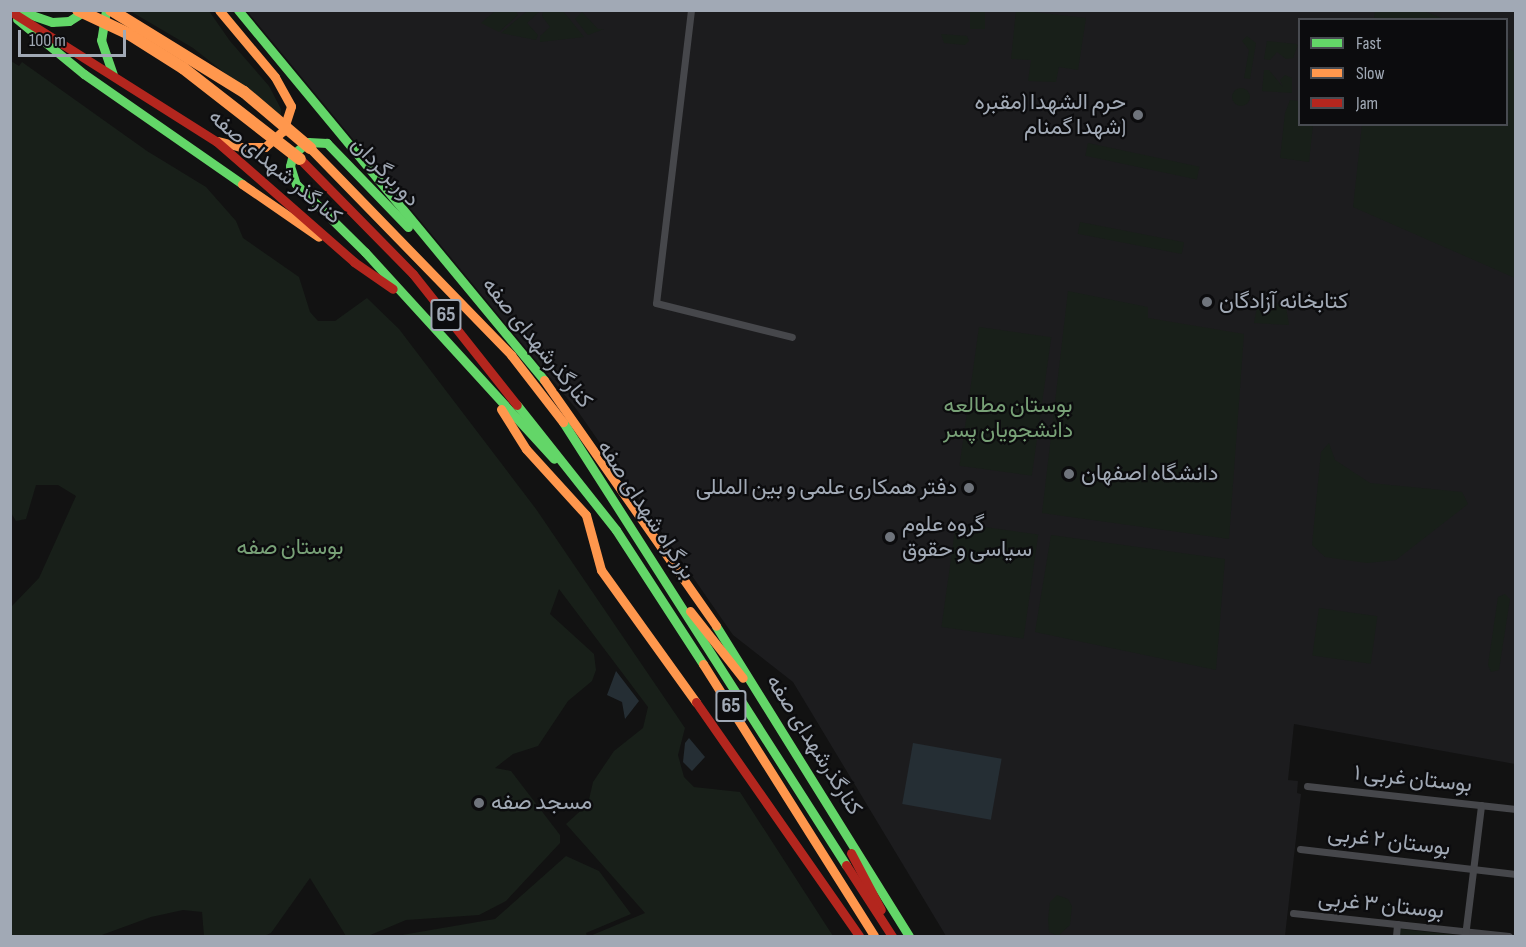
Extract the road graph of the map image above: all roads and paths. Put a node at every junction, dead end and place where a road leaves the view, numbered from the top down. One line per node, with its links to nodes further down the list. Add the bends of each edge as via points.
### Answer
1 (17, 10): 3 (main road, via 52,22 69,21)
2 (78, 10): 17 (main road, بزرگراه شهدای صفه / 65, bridge, via 129,34 183,68 300,159 413,273)
3 (86, 10)
4 (106, 10): 10 (main road, via 101,40 103,56)
5 (111, 10): 18 (main road, بزرگراه شهدای صفه / 65, bridge, via 244,92 310,148 537,387)
6 (219, 10): 11 (main road, via 275,77 291,106 283,131 265,147)
7 (238, 10): 13 (main road, کنارگذرشهدای صفه)
8 (691, 10): 15 (street, via 656,303)
9 (10, 12): 10 (main road, کنارگذر شهدای صفه); 12 (main road, via 84,74)
10 (114, 76): 11 (main road, کنارگذر شهدای صفه)
11 (216, 141): 12 (main road, کنارگذر شهدای صفه)
12 (354, 262): 14 (main road, کنارگذر شهدای صفه)
13 (462, 283): 14 (main road, دوربرگردان, via 333,147 321,141 308,142 293,154 290,173); 19 (main road, کنارگذرشهدای صفه, via 559,398 729,645)
14 (405, 297): 16 (main road)
15 (792, 337)
16 (495, 398): 17 (main road, via 534,441); 29 (main road, via 526,449 586,514 601,570)
17 (579, 481): 30 (main road, بزرگراه شهدای صفه / 65, via 758,748)
18 (661, 572): 19 (main road); 31 (main road, بزرگراه شهدای صفه / 65)
19 (770, 714): 31 (main road, via 870,886); 32 (main road, کنارگذرشهدای صفه)
20 (1307, 786): 21 (street, بوستان غربی ۱)
21 (1481, 805): 22 (street, بوستان غربی ۱); 24 (street)
22 (1515, 809)
23 (1300, 849): 24 (street, بوستان ۲ غربی)
24 (1473, 869): 25 (street, بوستان ۲ غربی); 28 (street)
25 (1515, 874)
26 (1293, 913): 27 (street, بوستان ۳ غربی)
27 (1397, 924): 28 (street, بوستان ۳ غربی); 33 (street)
28 (1465, 934): 34 (street, بوستان ۳ غربی)
29 (859, 936)
30 (874, 936)
31 (893, 936)
32 (909, 936)
33 (1396, 936)
34 (1509, 936)

